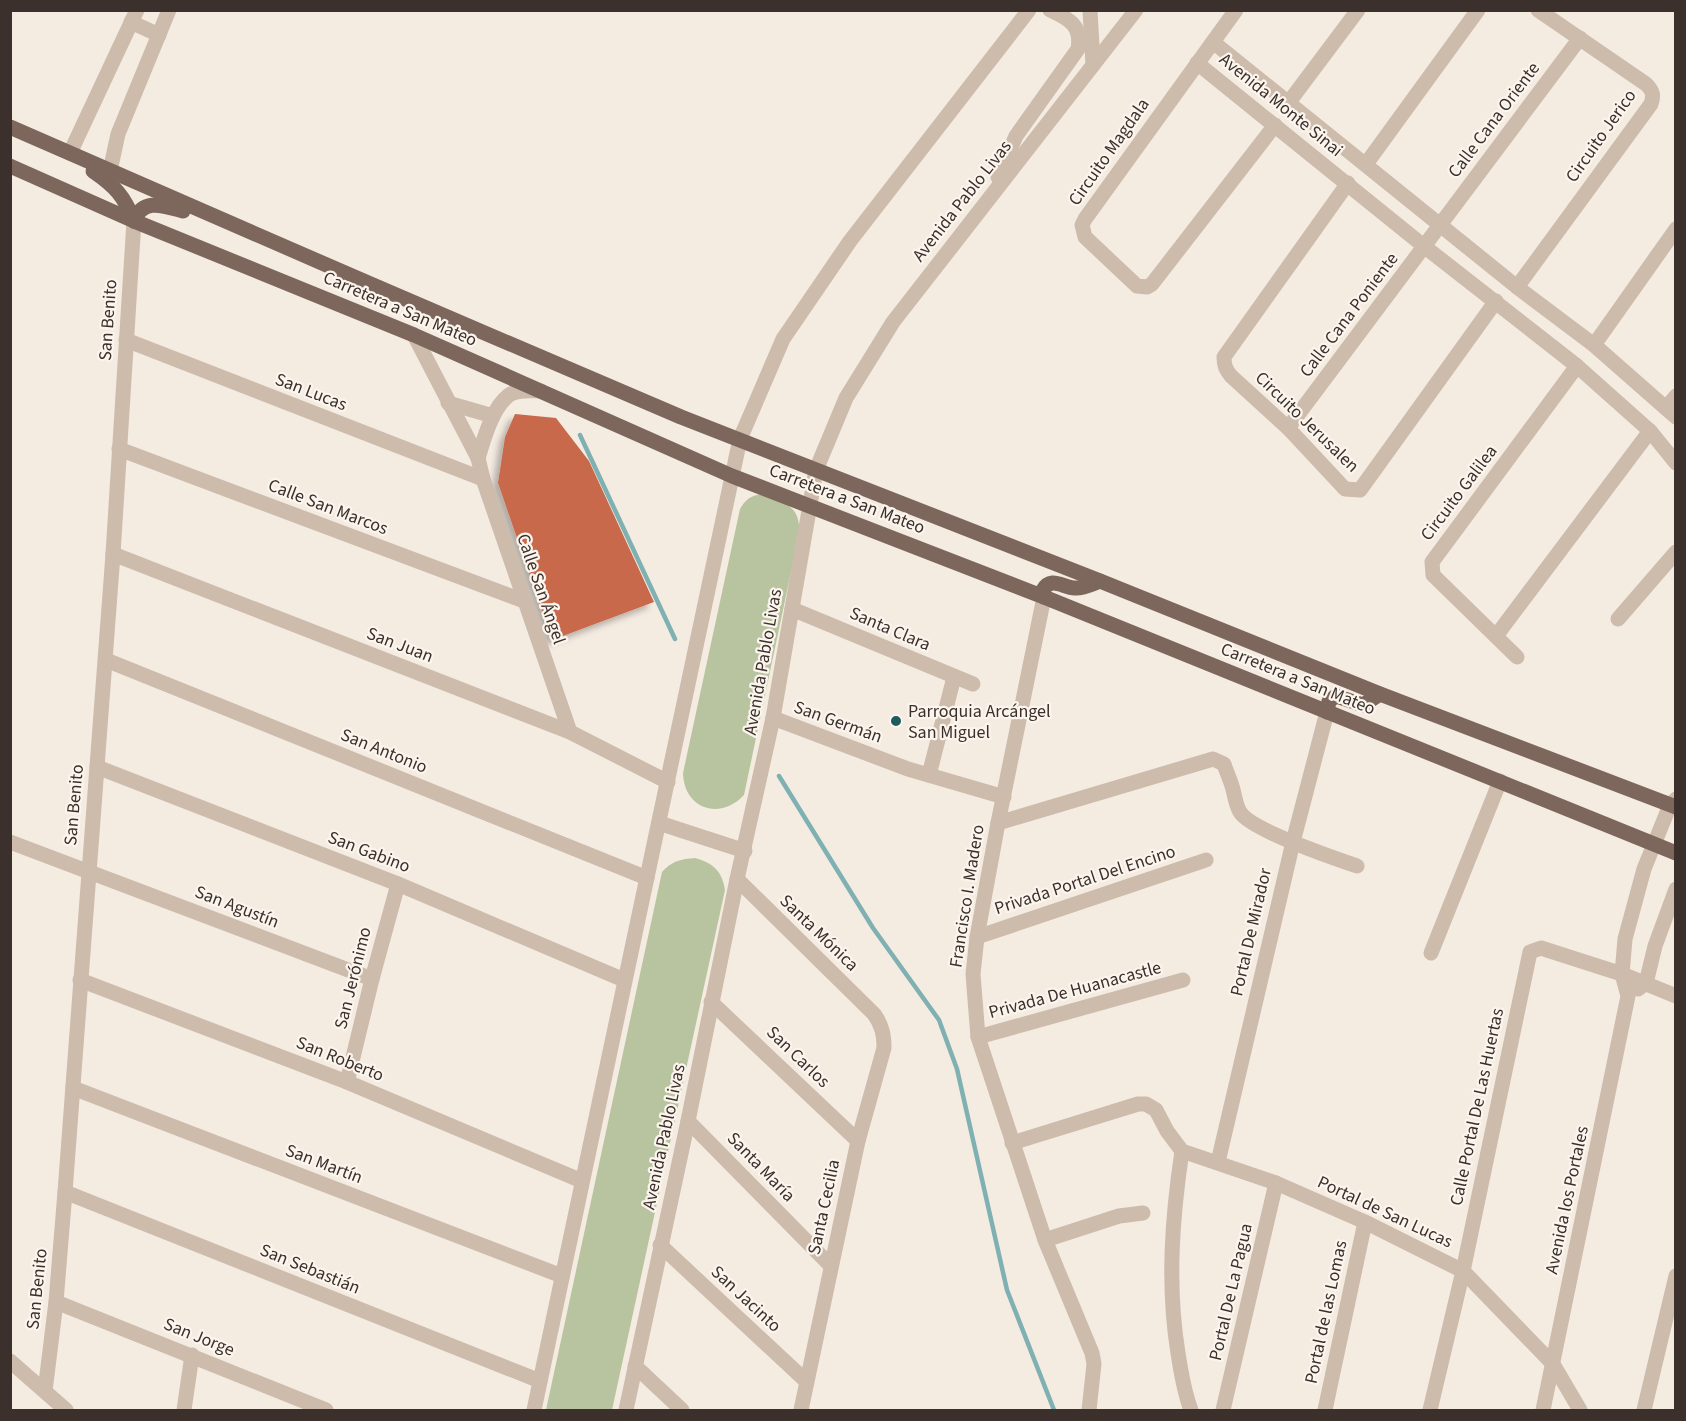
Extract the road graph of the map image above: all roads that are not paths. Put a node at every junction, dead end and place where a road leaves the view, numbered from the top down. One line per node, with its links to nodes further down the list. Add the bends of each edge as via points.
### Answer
1 (169, 10): 11 (street)
2 (1050, 10): 24 (street, via 1076,28 1080,36 1078,49 1016,136)
3 (1090, 10): 15 (street)
4 (1136, 10): 15 (street, Avenida Pablo Livas)
5 (1236, 10): 13 (street)
6 (1358, 10): 16 (street)
7 (1478, 10): 20 (street)
8 (1538, 10): 12 (street, Circuito Jerico)
9 (1030, 12): 43 (street, via 850,241 783,339)
10 (134, 16): 11 (street); 19 (street)
11 (159, 35): 22 (street, via 118,134)
12 (1580, 38): 27 (street, Calle Cana Oriente); 30 (street, Circuito Jerico, via 1646,84 1653,97)
13 (1213, 42): 14 (street, Avenida Monte Sinai); 16 (street, Avenida Monte Sinai)
14 (1197, 63): 17 (street, Avenida Monte Sinai); 17 (street, Circuito Magdala, via 1082,225 1084,237 1137,286 1152,284)
15 (1093, 65): 24 (street, Avenida Pablo Livas)
16 (1289, 102): 20 (street, Avenida Monte Sinai)
17 (1275, 125): 23 (street, Avenida Monte Sinai)
18 (15, 129): 19 (main road, Carretera a San Mateo); 25 (main road, via 108,181 120,192)
19 (70, 153): 22 (main road, Carretera a San Mateo)
20 (1366, 164): 27 (street, Avenida Monte Sinai)
21 (10, 166): 25 (main road, Carretera a San Mateo)
22 (110, 171): 26 (main road, Carretera a San Mateo)
23 (1348, 183): 29 (street, Avenida Monte Sinai); 41 (street, Circuito Jerusalen, via 1224,357 1231,376)
24 (988, 199): 47 (street, Avenida Pablo Livas, via 893,322 846,398)
25 (134, 221): 26 (main road, via 143,207 152,204); 32 (main road, Carretera a San Mateo); 33 (street, San Benito)
26 (224, 221): 43 (main road, Carretera a San Mateo)
27 (1440, 225): 29 (street, Calle Cana Poniente); 30 (street, Avenida Monte Sinai)
28 (1676, 229): 34 (street)
29 (1425, 247): 31 (street, Avenida Monte Sinai); 41 (street, Calle Cana Poniente)
30 (1517, 286): 34 (street, Avenida Monte Sinai)
31 (1496, 301): 35 (street, Avenida Monte Sinai); 41 (street, Circuito Jerusalen, via 1360,490 1345,489)
32 (414, 335): 36 (main road, Carretera a San Mateo); 38 (street, Calle San Ángel)
33 (126, 340): 44 (street, San Benito); 49 (street, San Lucas)
34 (1594, 345): 39 (street, Avenida Monte Sinai)
35 (1577, 366): 42 (street, Avenida Monte Sinai); 58 (street, Circuito Galilea, via 1432,562 1433,575)
36 (541, 391): 40 (street, via 509,395); 48 (main road, Carretera a San Mateo)
37 (1676, 396): 39 (street)
38 (448, 403): 40 (street); 45 (street, Calle San Ángel)
39 (1671, 413)
40 (493, 416): 45 (street)
41 (1288, 428)
42 (1650, 431): 46 (street, Avenida Monte Sinai); 58 (street)
43 (740, 439): 47 (main road, Carretera a San Mateo); 48 (street)
44 (119, 449): 52 (street, San Benito); 55 (street, Calle San Marcos)
45 (477, 458): 49 (street, Calle San Ángel)
46 (1676, 463)
47 (816, 470): 50 (street, Avenida Pablo Livas); 53 (main road, Carretera a San Mateo)
48 (732, 476): 50 (main road, Carretera a San Mateo); 70 (street)
49 (483, 479): 55 (street, Calle San Ángel)
50 (810, 505): 54 (main road, Carretera a San Mateo); 56 (street, Avenida Pablo Livas)
51 (1676, 552): 57 (street)
52 (113, 554): 60 (street, San Benito); 66 (street, San Juan)
53 (1100, 581): 54 (main road, via 1076,589 1051,582 1042,590); 63 (main road, Carretera a San Mateo)
54 (1044, 597): 64 (main road, Carretera a San Mateo); 71 (street, Francisco I. Madero)
55 (524, 601): 66 (street, Calle San Ángel)
56 (792, 609): 61 (street, Santa Clara); 65 (street, Avenida Pablo Livas)
57 (1618, 619)
58 (1496, 636): 59 (street, Circuito Galilea)
59 (1517, 657)
60 (106, 660): 67 (street, San Benito); 83 (street, San Antonio)
61 (954, 677): 62 (street, Santa Clara); 68 (street)
62 (973, 684)
63 (1380, 694): 64 (main road, via 1364,705 1336,696 1329,701); 72 (main road, Carretera a San Mateo)
64 (1327, 712): 69 (main road, Carretera a San Mateo); 76 (street, Portal De Mirador)
65 (773, 718): 68 (street, San Germán); 78 (street, Avenida Pablo Livas)
66 (570, 732): 70 (street, San Juan)
67 (97, 767): 82 (street, San Benito); 85 (street, San Gabino)
68 (929, 775): 71 (street, San Germán)
69 (1500, 781): 77 (main road, Carretera a San Mateo); 88 (street)
70 (668, 782): 73 (street)
71 (1004, 797): 74 (street, Francisco I. Madero)
72 (1674, 803): 77 (street)
73 (659, 823): 78 (street); 83 (street)
74 (998, 823): 76 (street, via 1213,759 1224,764 1240,813 1248,821); 87 (street, Francisco I. Madero)
75 (10, 842): 82 (street, San Agustín)
76 (1293, 842): 81 (street); 106 (street, Portal De Mirador)
77 (1654, 843): 79 (main road, Carretera a San Mateo); 89 (street, via 1625,939)
78 (745, 851): 84 (street, Avenida Pablo Livas)
79 (1676, 853)
80 (1206, 861): 87 (street, Privada Portal Del Encino)
81 (1357, 866)
82 (88, 872): 90 (street, San Agustín); 91 (street, San Benito)
83 (647, 878): 92 (street)
84 (737, 879): 97 (street, Avenida Pablo Livas); 98 (street, Santa Mónica)
85 (398, 884): 90 (street, San Jerónimo); 92 (street, San Gabino)
86 (1676, 890): 94 (street)
87 (977, 937): 99 (street, Francisco I. Madero, via 973,974)
88 (1431, 953)
89 (1622, 974): 94 (street); 95 (street); 115 (street, Calle Portal De Las Huertas, via 1541,948 1530,952)
90 (372, 979): 100 (street, San Jerónimo)
91 (80, 980): 100 (street, San Roberto); 101 (street, San Benito)
92 (624, 980): 107 (street)
93 (1183, 980): 99 (street, Privada De Huanacastle)
94 (1646, 983): 95 (street); 96 (street)
95 (1628, 996): 121 (street, Avenida los Portales)
96 (1676, 996)
97 (711, 1002): 102 (street, Avenida Pablo Livas); 103 (street, San Carlos)
98 (874, 1014): 103 (street, Santa Cecilia, via 882,1028 884,1048)
99 (978, 1037): 104 (street, Francisco I. Madero)
100 (347, 1082): 107 (street, San Roberto)
101 (73, 1088): 109 (street, San Benito); 116 (street, San Martín)
102 (688, 1120): 113 (street, Avenida Pablo Livas); 114 (street, Santa María)
103 (858, 1141): 114 (street, Santa Cecilia)
104 (1012, 1143): 105 (street, via 1146,1104 1155,1110); 112 (street, Francisco I. Madero)
105 (1182, 1151): 106 (street, Portal de San Lucas); 135 (street, via 1171,1255 1173,1320 1184,1394)
106 (1218, 1162): 108 (street, Portal de San Lucas)
107 (582, 1180): 116 (street)
108 (1276, 1183): 111 (street, Portal de San Lucas); 136 (street, Portal De La Pagua)
109 (65, 1192): 118 (street, San Benito); 123 (street, San Sebastián)
110 (1143, 1213): 112 (street, via 1119,1216)
111 (1365, 1222): 115 (street, Portal de San Lucas); 137 (street, Portal de las Lomas)
112 (1045, 1240): 134 (street, Francisco I. Madero, via 1089,1341 1094,1364)
113 (660, 1245): 122 (street, Avenida Pablo Livas); 124 (street, San Jacinto)
114 (831, 1266): 124 (street, Santa Cecilia)
115 (1463, 1271): 121 (street, Portal de San Lucas); 138 (street, Calle Portal De Las Huertas)
116 (562, 1276): 123 (street)
117 (1676, 1276): 141 (street)
118 (57, 1302): 119 (street, San Jorge); 125 (street, San Benito)
119 (192, 1355): 126 (street, San Jorge); 128 (street)
120 (10, 1361): 125 (street)
121 (1553, 1364): 139 (street, Avenida los Portales); 140 (street, Portal de San Lucas)
122 (635, 1366): 131 (street, Avenida Pablo Livas); 132 (street)
123 (540, 1381): 130 (street)
124 (806, 1381): 133 (street, Santa Cecilia)
125 (45, 1391): 127 (street)
126 (291, 1404): 129 (street, San Jorge)
127 (66, 1410)
128 (184, 1410)
129 (326, 1410)
130 (534, 1410)
131 (626, 1410)
132 (682, 1410)
133 (801, 1410)
134 (1089, 1410)
135 (1191, 1410)
136 (1223, 1410)
137 (1325, 1410)
138 (1430, 1410)
139 (1542, 1410)
140 (1580, 1410)
141 (1644, 1410)

